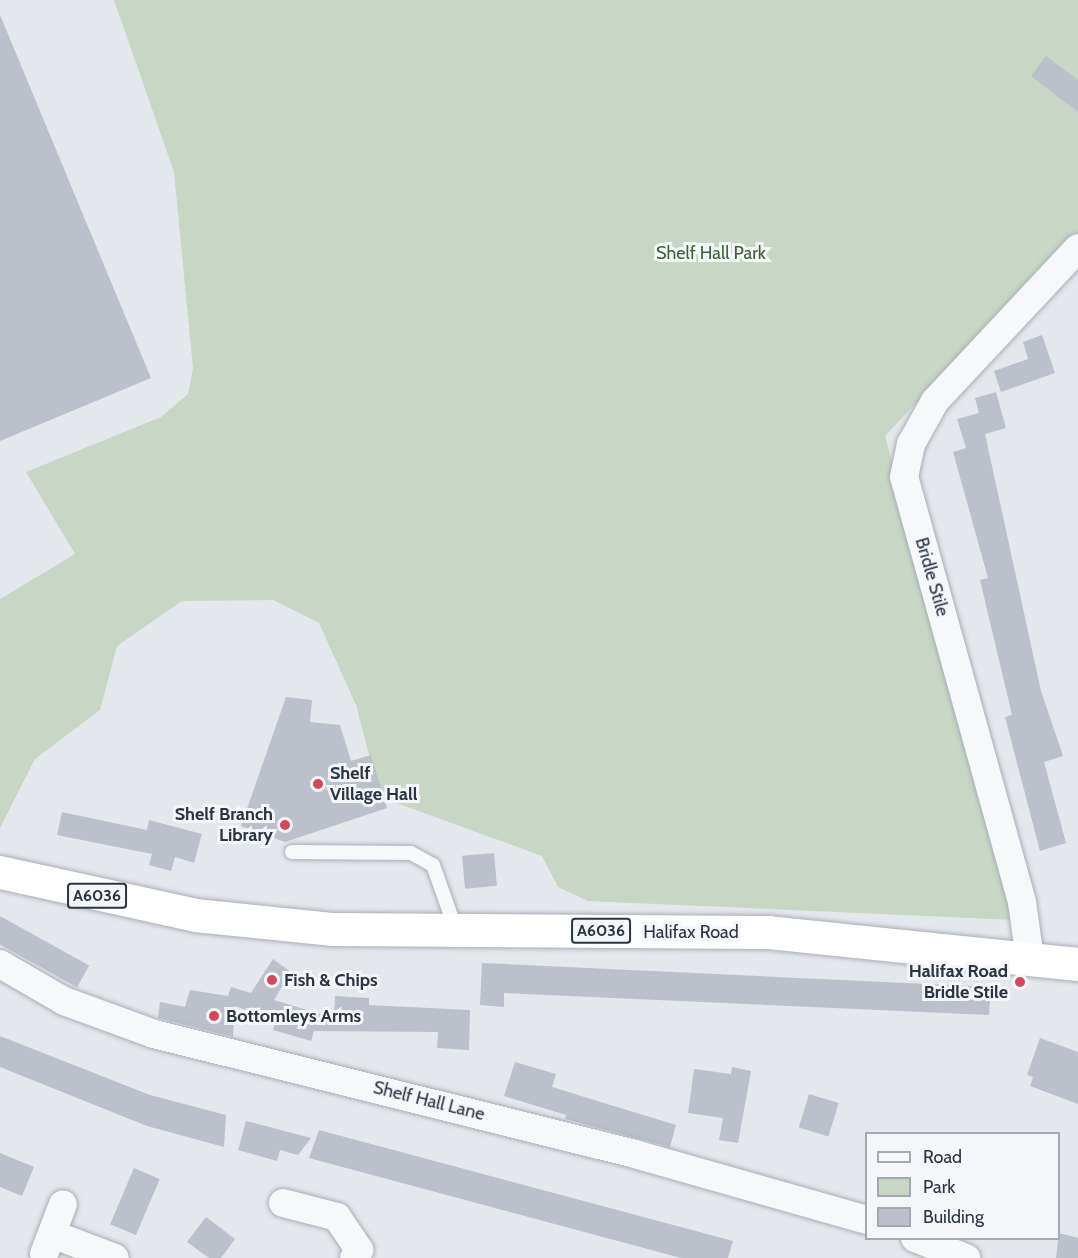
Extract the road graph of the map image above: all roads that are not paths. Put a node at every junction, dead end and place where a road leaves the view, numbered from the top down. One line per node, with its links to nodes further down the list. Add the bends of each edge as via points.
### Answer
1 (1078, 248): 5 (street, Bridle Stile, via 935,401 911,444 904,477 1022,902)
2 (292, 852): 4 (lane, via 382,848 411,853 433,865)
3 (0, 872): 4 (highway, Halifax Road / A6036, via 195,915 333,929)
4 (456, 930): 5 (highway, Halifax Road / A6036, via 768,932)
5 (1030, 959): 7 (highway, Halifax Road / A6036)
6 (0, 964): 10 (street, Shelf Hall Lane, via 63,1001 154,1034 624,1151)
7 (1078, 964)
8 (282, 1203): 13 (street, via 337,1217 359,1250)
9 (63, 1204): 12 (street, via 48,1244)
10 (865, 1219)
11 (918, 1240): 14 (street)
12 (115, 1258)
13 (354, 1258)
14 (966, 1258)

